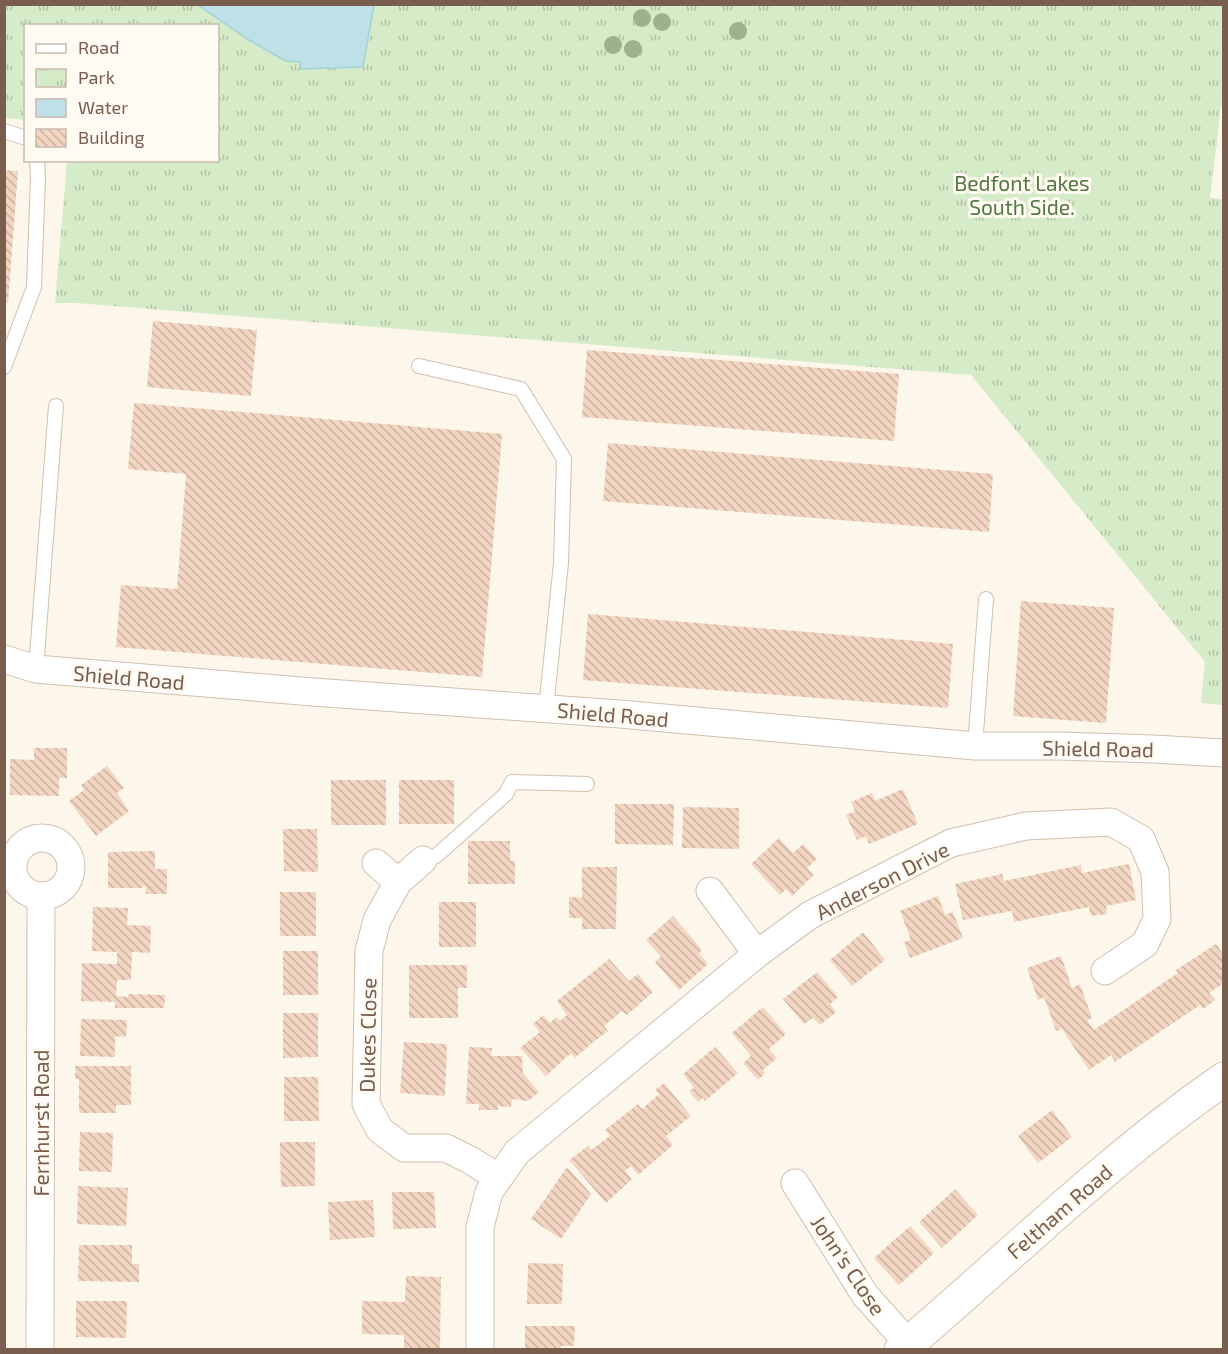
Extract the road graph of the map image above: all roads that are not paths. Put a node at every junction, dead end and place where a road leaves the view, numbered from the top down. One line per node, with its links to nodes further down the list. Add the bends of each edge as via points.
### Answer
1 (4, 131): 2 (lane)
2 (24, 137)
3 (37, 162): 5 (lane, via 34,287)
4 (419, 366): 10 (lane, via 521,389 564,459 561,564)
5 (4, 367)
6 (56, 406): 9 (lane)
7 (986, 599): 11 (lane)
8 (4, 659): 9 (street, Shield Road)
9 (36, 669): 10 (street, Shield Road)
10 (546, 709): 11 (street, Shield Road)
11 (975, 746): 12 (street, Shield Road)
12 (1224, 753)
13 (586, 784): 14 (lane, via 512,782 506,794 436,856)
14 (423, 860): 16 (street, Dukes Close)
15 (376, 863): 16 (street)
16 (398, 882): 22 (street, Dukes Close, via 377,920 369,951 366,1104 380,1130 404,1149 446,1149)
17 (710, 891): 19 (street)
18 (40, 896): 25 (street, Fernhurst Road)
19 (757, 954): 20 (street, Anderson Drive, via 810,915 951,843 1026,826 1111,822 1141,839 1155,872 1157,919 1145,944); 22 (street, Anderson Drive, via 517,1152)
20 (1105, 971)
21 (1224, 1079): 24 (main road, Feltham Road, via 1081,1191)
22 (499, 1178): 26 (street, Anderson Drive, via 489,1192 480,1227)
23 (795, 1183): 24 (street, John's Close, via 865,1295)
24 (905, 1346)
25 (40, 1350)
26 (480, 1350)

